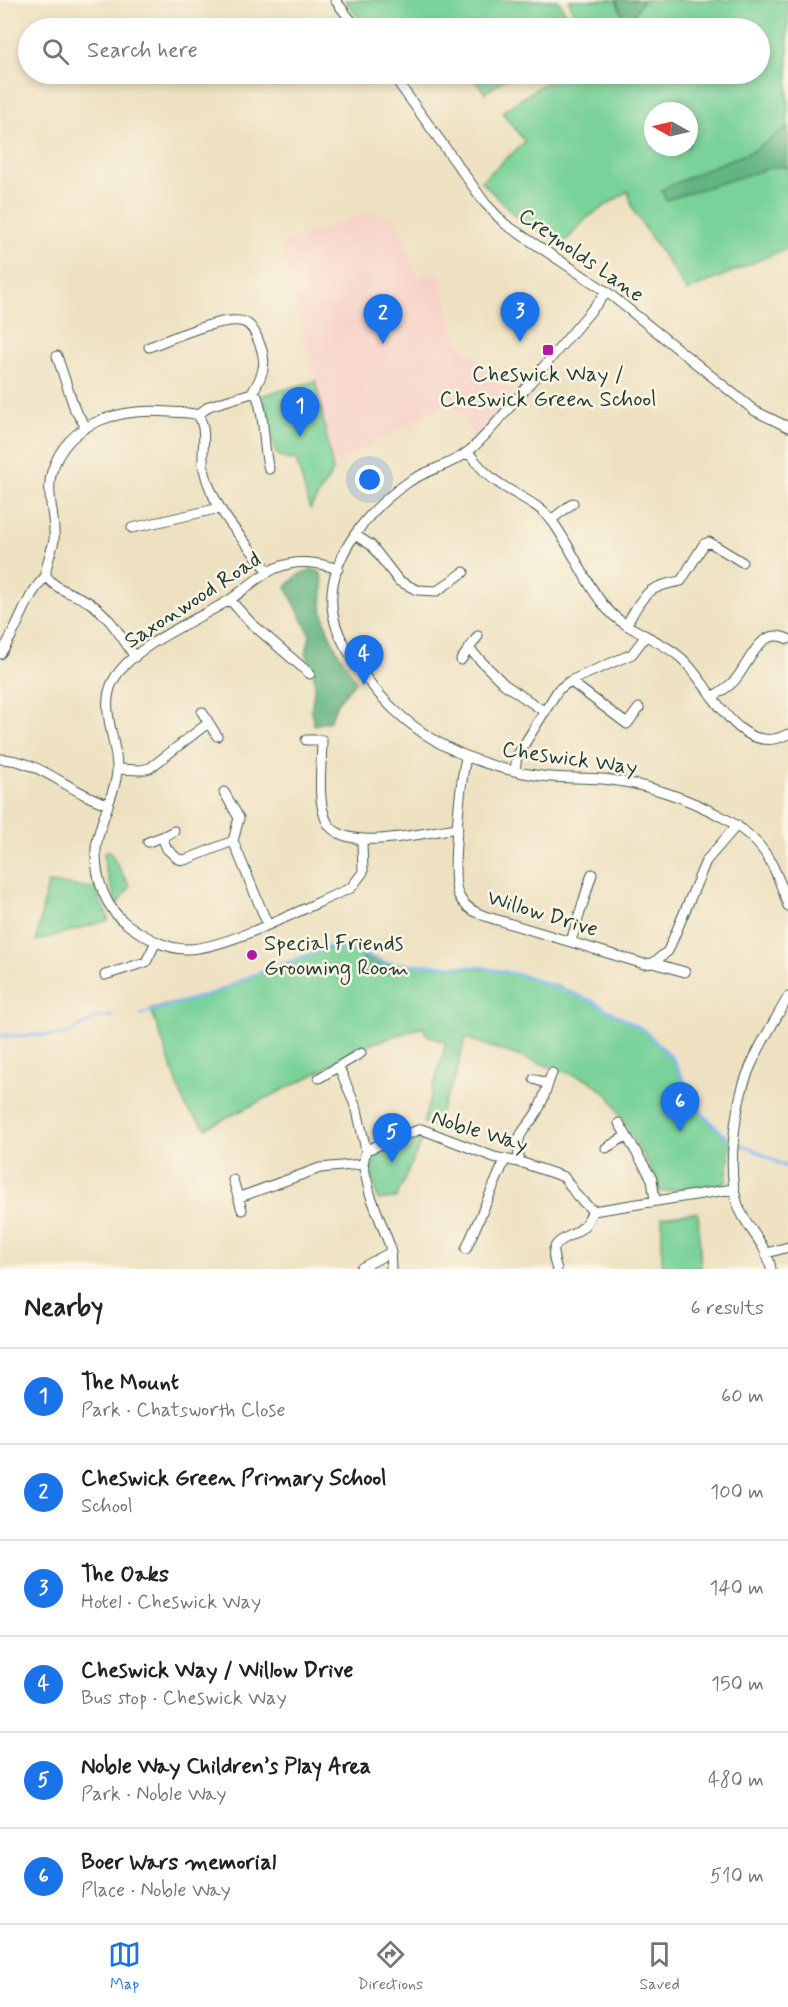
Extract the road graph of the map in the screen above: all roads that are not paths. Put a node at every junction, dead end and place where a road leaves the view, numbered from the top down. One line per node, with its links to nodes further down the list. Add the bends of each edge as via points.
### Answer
1 (336, 0): 2 (street)
2 (350, 18)
3 (399, 84): 4 (street, Creynolds Lane, via 485,203 505,224)
4 (606, 291): 10 (street, Creynolds Lane, via 728,391 755,411); 11 (street, Cheswick Way, via 488,434)
5 (149, 347): 7 (street, via 225,321 244,322 256,335 265,365)
6 (57, 356): 9 (street, via 75,410)
7 (252, 393): 8 (street, via 216,403); 12 (street, via 260,405)
8 (198, 415): 9 (street, via 135,410); 14 (street, via 205,428 204,469)
9 (86, 427): 22 (street, via 60,454 52,471 54,541)
10 (788, 427)
11 (468, 452): 15 (street, via 480,468); 17 (street, Cheswick Way, via 401,488 374,511)
12 (269, 470)
13 (573, 503): 15 (street)
14 (220, 508): 16 (street); 20 (street)
15 (551, 520): 24 (street, via 595,593 609,612)
16 (132, 528)
17 (355, 535): 19 (street, Cheswick Way); 21 (street, via 371,545 399,581 417,590 437,591)
18 (742, 562): 24 (street, via 709,542 704,544 681,581 653,587)
19 (338, 569): 20 (street, Saxonwood Road, via 308,561); 42 (street, Cheswick Way, via 331,599 335,626 360,670 399,716 425,736)
20 (269, 572): 23 (street, Saxonwood Road)
21 (464, 572)
22 (46, 576): 29 (street, via 35,587); 30 (street, via 53,585 91,603 109,620)
23 (230, 600): 30 (street, Saxonwood Road, via 182,625); 32 (street)
24 (627, 624): 26 (street)
25 (478, 636): 28 (street)
26 (645, 637): 33 (street, via 632,654); 34 (street, via 679,656 697,672)
27 (788, 639): 34 (street, via 773,635 764,638 735,680)
28 (469, 649): 31 (street); 36 (street, via 504,684)
29 (0, 654)
30 (135, 657): 44 (street, Saxonwood Road, via 120,671 109,693)
31 (461, 660)
32 (310, 674)
33 (570, 681): 35 (street, via 627,723); 36 (street, via 558,690)
34 (712, 697): 39 (street, via 722,713 757,739)
35 (639, 708)
36 (545, 711): 45 (street, via 517,756)
37 (202, 712): 38 (street)
38 (208, 723): 40 (street); 44 (street, via 150,768)
39 (788, 734)
40 (217, 736)
41 (306, 740): 53 (street, via 322,740 322,805 327,822 341,836)
42 (466, 758): 45 (street, Cheswick Way); 49 (street, Willow Drive, via 460,781)
43 (0, 759): 47 (street, via 24,762 89,799)
44 (117, 769): 47 (street, Saxonwood Road)
45 (515, 771): 48 (street, Cheswick Way, via 640,786)
46 (225, 792): 52 (street, via 239,818)
47 (108, 804): 59 (street, Saxonwood Road, via 96,852 103,893 122,921)
48 (737, 825): 56 (street, Cheswick Way, via 761,846 778,875); 60 (street, via 706,861 668,951)
49 (458, 828): 53 (street); 58 (street, Willow Drive, via 455,885 467,908)
50 (174, 831): 51 (street)
51 (162, 837): 52 (street, via 167,849 185,860); 54 (street)
52 (233, 841): 57 (street)
53 (362, 841): 57 (street, Saxonwood Road, via 363,872 351,888)
54 (148, 842)
55 (592, 874): 58 (street)
56 (788, 906)
57 (267, 923): 59 (street, Saxonwood Road, via 201,948 174,948)
58 (571, 941): 60 (street, Willow Drive, via 644,964)
59 (156, 942): 62 (street, via 146,962)
60 (653, 963): 61 (street, Willow Drive)
61 (685, 972)
62 (105, 975)
63 (788, 998): 78 (street, via 743,1086)
64 (361, 1053): 65 (street)
65 (339, 1068): 67 (street); 73 (street, via 357,1110)
66 (552, 1073): 69 (street)
67 (319, 1078)
68 (534, 1079): 69 (street)
69 (548, 1084): 75 (street, via 540,1107 521,1131 517,1150)
70 (619, 1123): 71 (street)
71 (626, 1137): 72 (street); 80 (street, via 652,1179)
72 (606, 1148)
73 (366, 1150): 74 (street, Noble Way, via 421,1130); 76 (street)
74 (505, 1160): 75 (street, Noble Way); 84 (street)
75 (520, 1162): 82 (street, Noble Way, via 564,1177)
76 (363, 1164): 79 (street, via 320,1168); 85 (street)
77 (233, 1180): 79 (street)
78 (733, 1189): 80 (street); 86 (street, via 739,1208)
79 (240, 1197): 81 (street)
80 (655, 1201): 82 (street)
81 (242, 1210)
82 (593, 1211): 89 (street, via 583,1227 557,1243 553,1258)
83 (788, 1247): 86 (street)
84 (466, 1249)
85 (391, 1252): 87 (street); 88 (street)
86 (767, 1253): 90 (street)
87 (361, 1268)
88 (391, 1269)
89 (557, 1269)
90 (771, 1269)

